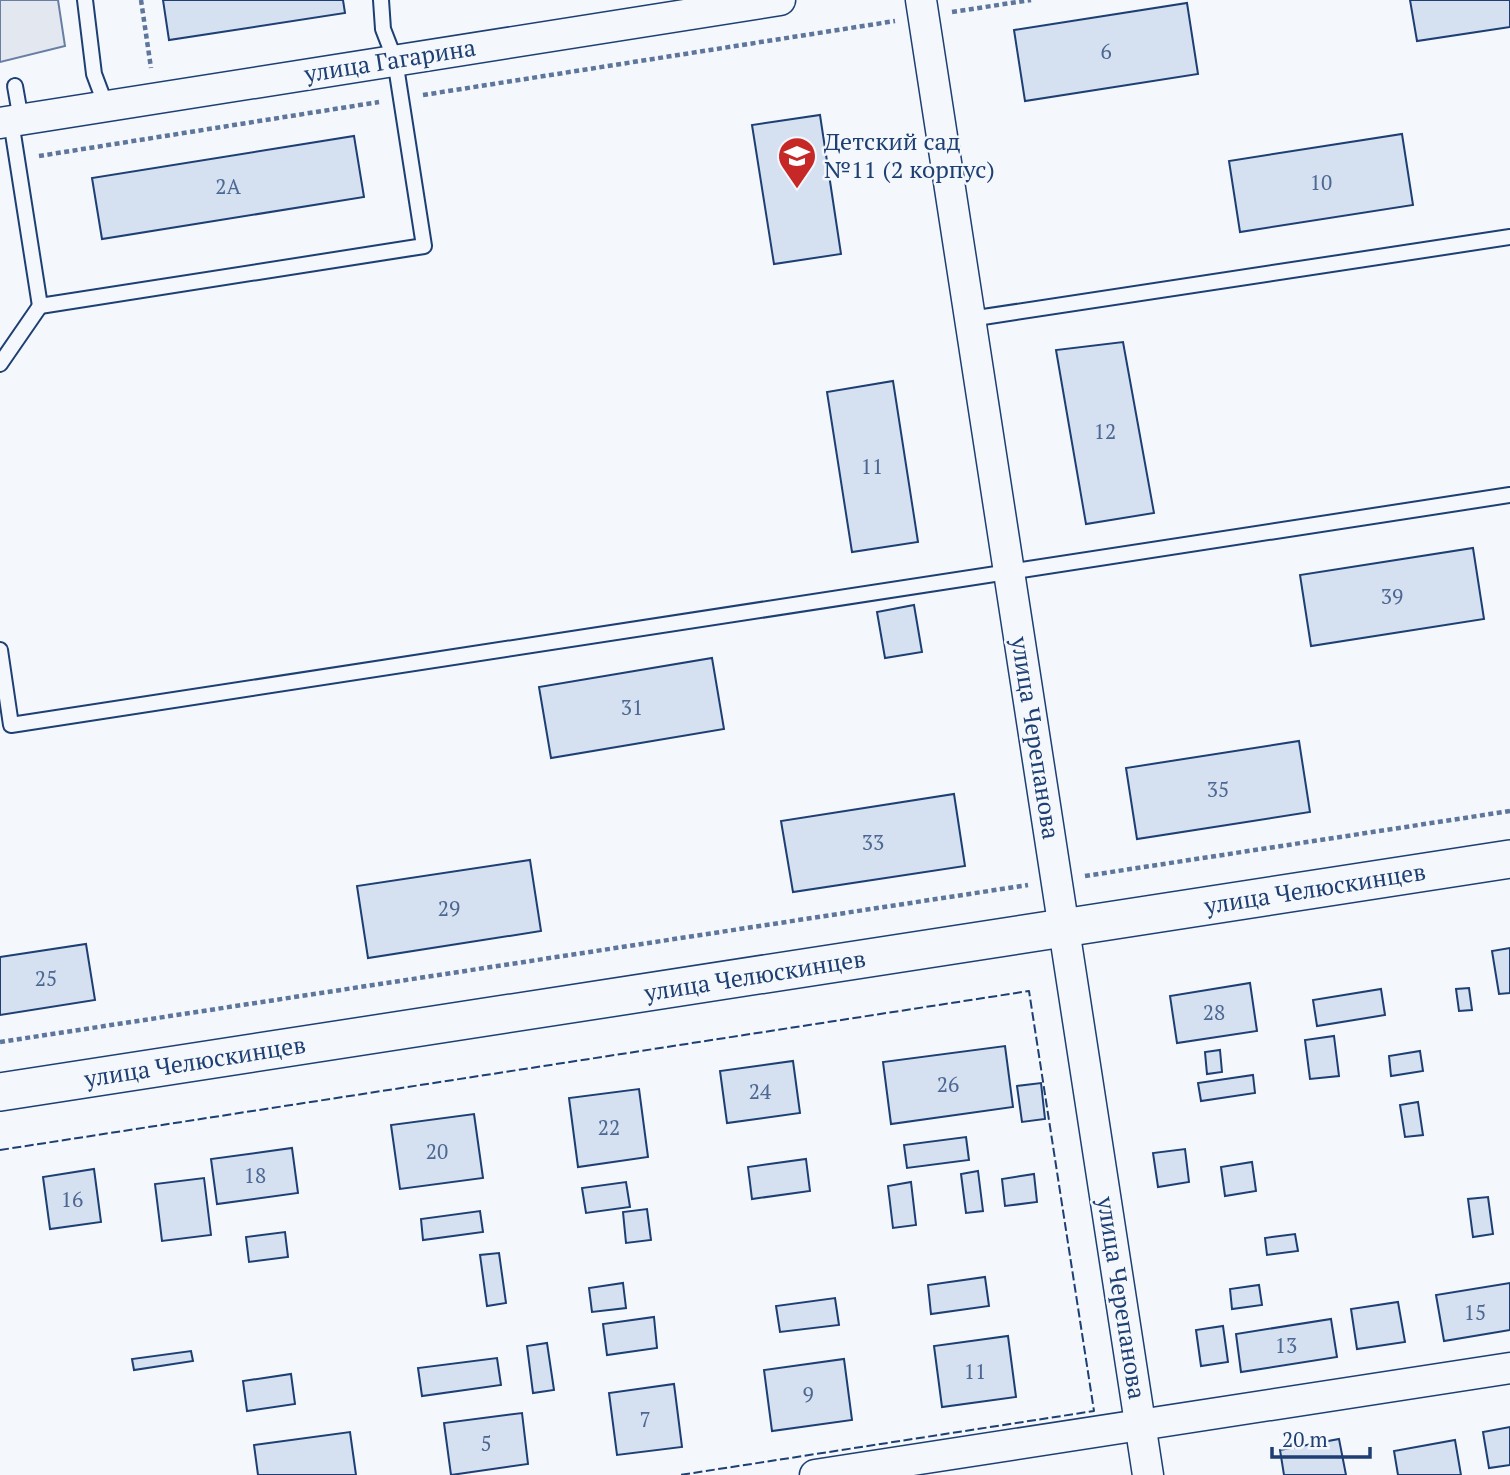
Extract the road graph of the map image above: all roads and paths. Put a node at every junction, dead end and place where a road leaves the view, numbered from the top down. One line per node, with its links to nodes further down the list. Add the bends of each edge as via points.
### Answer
1 (85, 0): 11 (lane, via 94,74)
2 (141, 0): 9 (path, via 150,66)
3 (381, 0): 7 (lane, via 383,29)
4 (780, 0): 7 (street, улица Гагарина)
5 (1031, 0): 6 (path)
6 (922, 8): 10 (path); 16 (street, улица Черепанова)
7 (395, 60): 9 (street, улица Гагарина); 10 (lane)
8 (15, 86): 12 (lane)
9 (161, 97): 11 (street, улица Гагарина)
10 (401, 99): 13 (path); 15 (lane, via 424,246)
11 (106, 106): 12 (street, улица Гагарина)
12 (11, 121): 13 (lane)
13 (17, 159): 15 (lane)
14 (1510, 237): 16 (lane)
15 (40, 306): 17 (lane)
16 (970, 319): 19 (street, улица Черепанова)
17 (0, 364)
18 (1510, 495): 19 (lane)
19 (1009, 571): 20 (lane, via 11,724); 23 (street, улица Черепанова)
20 (0, 650)
21 (1510, 811): 23 (path)
22 (1510, 859): 24 (street, улица Челюскинцев)
23 (1056, 881): 24 (street, улица Черепанова); 25 (path)
24 (1064, 928): 26 (street, улица Челюскинцев); 28 (street, улица Черепанова)
25 (0, 1042)
26 (0, 1092)
27 (1510, 1368): 28 (street)
28 (1141, 1425): 29 (street); 30 (street, улица Черепанова)
29 (815, 1475)
30 (1148, 1475)

